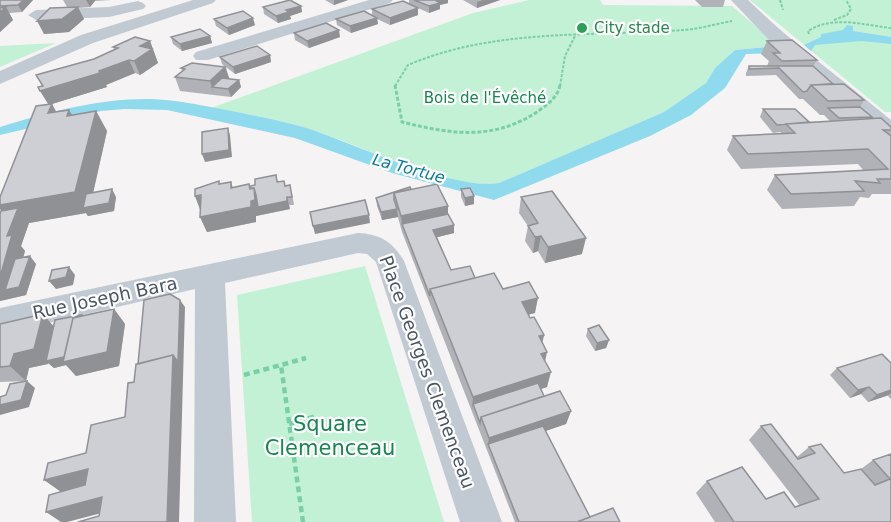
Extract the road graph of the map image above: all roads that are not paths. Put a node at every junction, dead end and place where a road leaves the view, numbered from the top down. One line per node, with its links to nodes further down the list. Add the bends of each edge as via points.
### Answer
1 (208, 0): 8 (street)
2 (385, 0): 7 (street)
3 (139, 3): 6 (street, via 109,12); 8 (street, via 137,12)
4 (317, 5): 7 (street)
5 (745, 5): 13 (street, via 776,37)
6 (36, 15)
7 (335, 15): 10 (street)
8 (151, 19): 9 (street)
9 (129, 28): 11 (street, via 77,43); 12 (street, via 86,50)
10 (202, 56)
11 (0, 78)
12 (0, 84)
13 (891, 131)
14 (210, 275): 15 (street, Rue Joseph Bara); 16 (street); 17 (street, Place Georges Clemenceau, via 358,243 381,248 390,261)
15 (0, 321)
16 (215, 522)
17 (481, 522)

